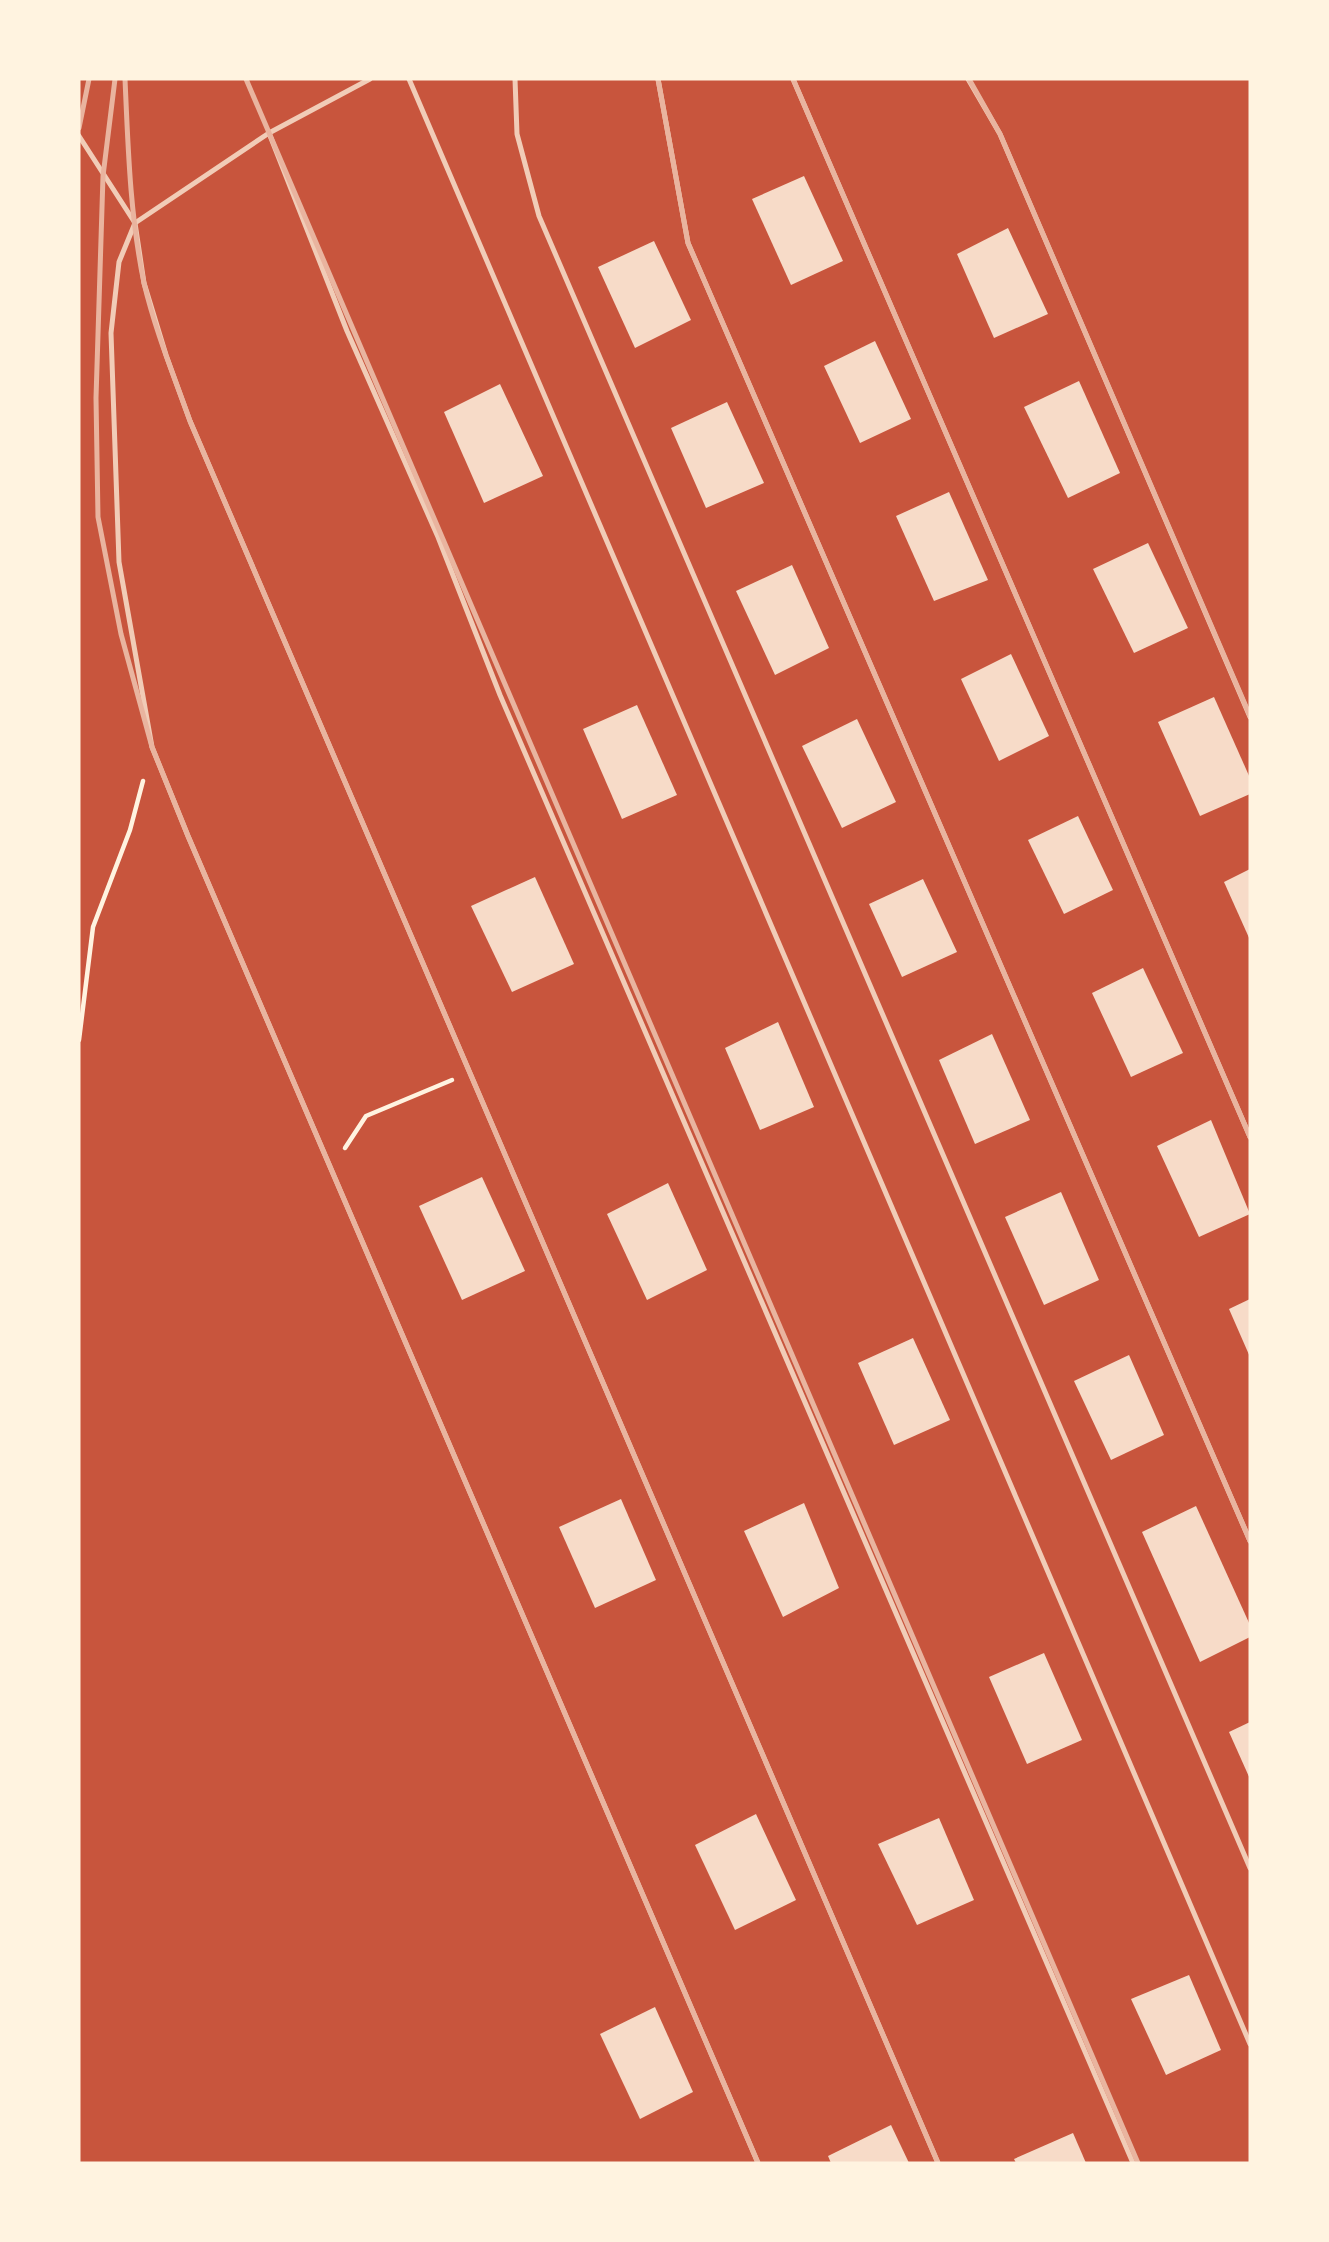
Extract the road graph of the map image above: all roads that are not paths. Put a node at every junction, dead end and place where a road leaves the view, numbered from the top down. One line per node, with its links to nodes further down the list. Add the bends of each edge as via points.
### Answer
1 (370, 79): 7 (lane)
2 (409, 79): 14 (lane)
3 (515, 79): 13 (lane, via 517,134 539,216)
4 (658, 79): 12 (lane, via 688,243)
5 (793, 79): 11 (lane)
6 (968, 79): 10 (lane, via 1000,134)
7 (269, 134): 9 (lane); 17 (lane, via 347,331 439,537 500,695)
8 (79, 136): 9 (lane)
9 (135, 223): 15 (lane, via 119,262 111,333 119,562 152,747); 16 (lane, via 144,283 190,421)
10 (1250, 717)
11 (1250, 1137)
12 (1250, 1541)
13 (1250, 1868)
14 (1250, 2044)
15 (758, 2163)
16 (938, 2163)
17 (1133, 2163)

